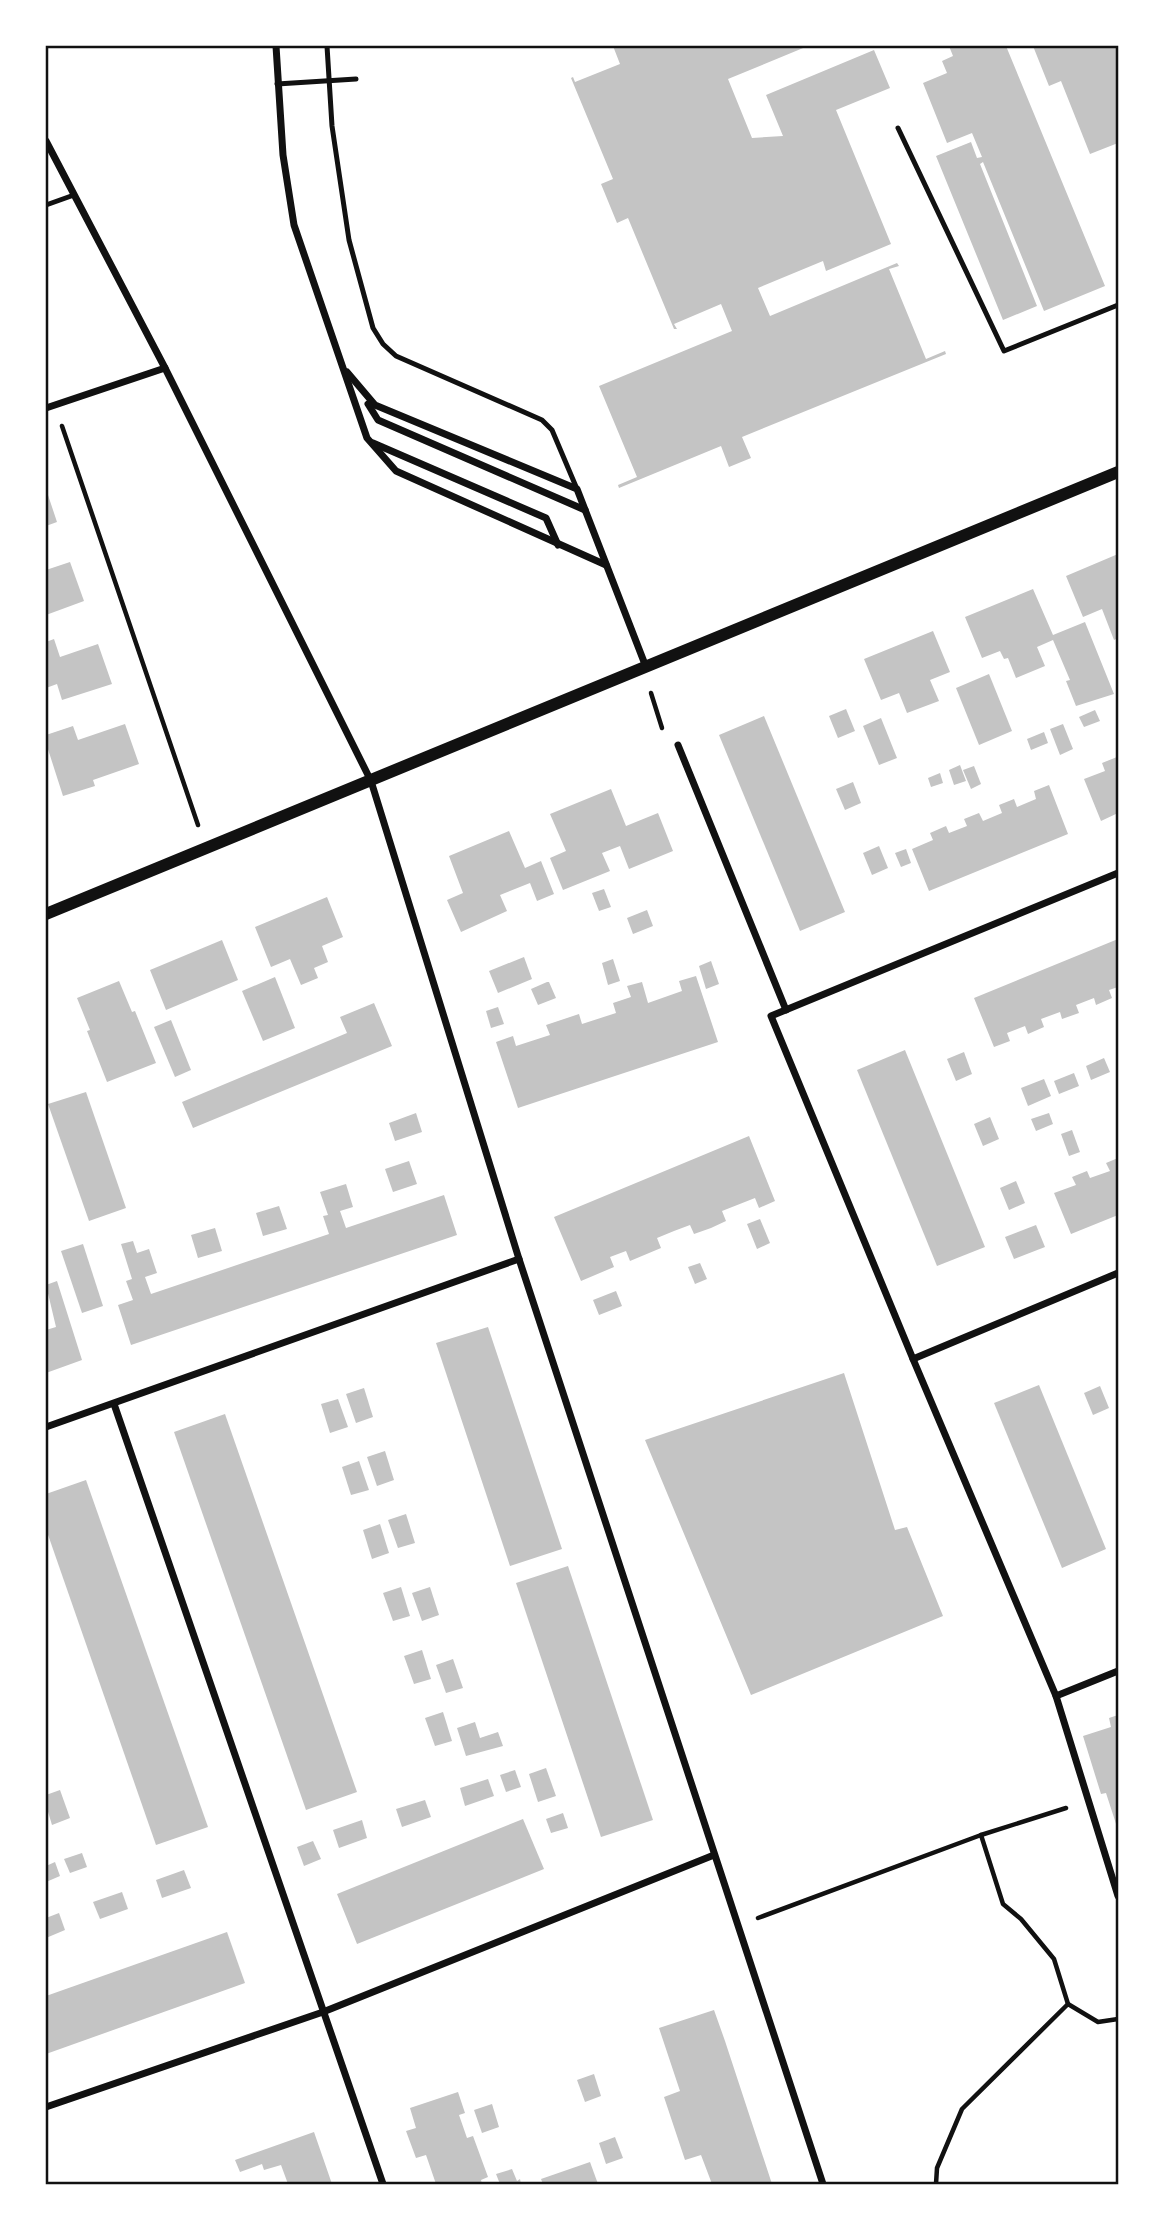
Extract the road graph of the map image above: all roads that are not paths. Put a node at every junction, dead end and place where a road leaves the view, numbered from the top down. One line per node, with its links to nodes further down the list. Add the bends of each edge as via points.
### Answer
1 (276, 46): 5 (street)
2 (327, 46): 4 (lane)
3 (356, 79): 4 (lane)
4 (329, 81): 5 (lane); 17 (lane, via 349,240 373,328 396,356 542,420 552,429)
5 (277, 84): 11 (street, via 294,225)
6 (898, 128): 10 (lane, via 1004,351)
7 (46, 141): 8 (street)
8 (74, 195): 9 (lane); 12 (street)
9 (46, 205)
10 (1118, 305)
11 (342, 367): 13 (street); 15 (street)
12 (165, 368): 14 (street); 23 (street)
13 (355, 382): 17 (street, via 375,405); 18 (street, via 378,420)
14 (46, 408)
15 (369, 442): 19 (street, via 396,471); 19 (street, via 545,518)
16 (1118, 472): 21 (street)
17 (577, 489): 18 (street)
18 (585, 510): 20 (street)
19 (558, 545): 20 (street)
20 (606, 565): 21 (street)
21 (646, 668): 23 (street)
22 (678, 745): 26 (street)
23 (371, 781): 25 (street); 27 (street)
24 (1118, 873): 26 (street)
25 (46, 914)
26 (786, 1010): 29 (street, via 771,1016)
27 (519, 1258): 30 (street); 34 (street)
28 (1118, 1273): 29 (street)
29 (912, 1359): 33 (street)
30 (114, 1404): 31 (street); 36 (street)
31 (46, 1427)
32 (1118, 1671): 33 (street)
33 (1056, 1696): 35 (street)
34 (714, 1854): 36 (street); 39 (street)
35 (1118, 1896)
36 (323, 2012): 37 (street); 38 (street)
37 (46, 2107)
38 (383, 2185)
39 (823, 2185)

